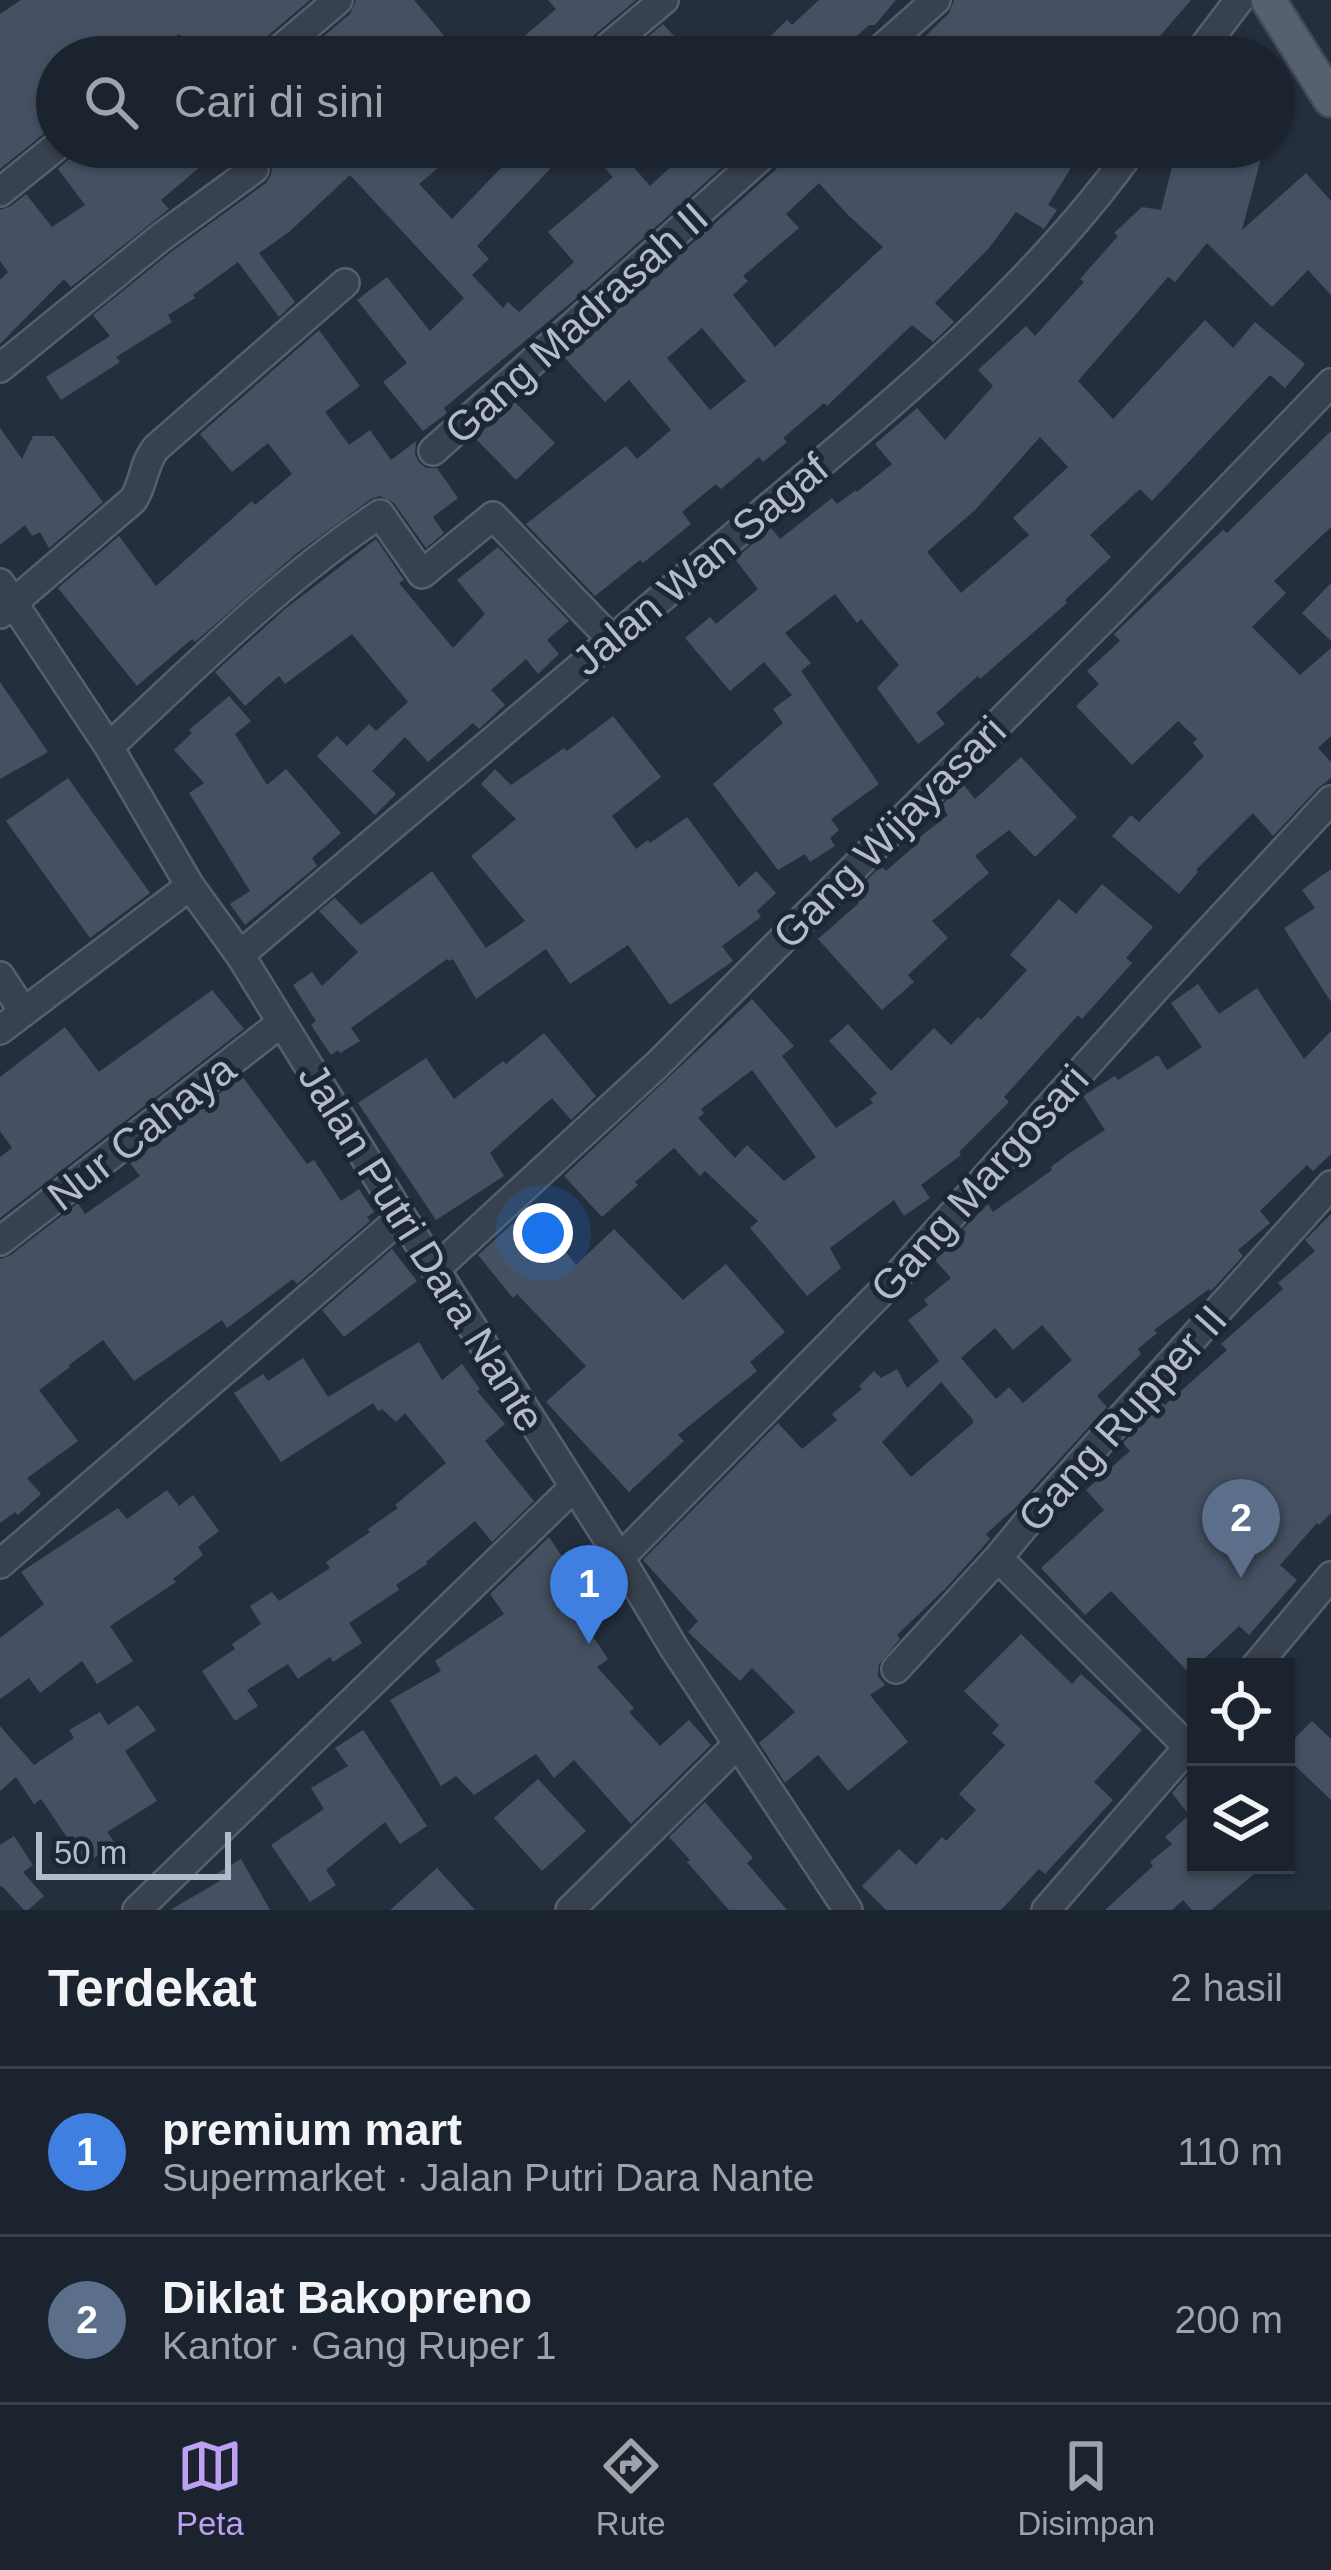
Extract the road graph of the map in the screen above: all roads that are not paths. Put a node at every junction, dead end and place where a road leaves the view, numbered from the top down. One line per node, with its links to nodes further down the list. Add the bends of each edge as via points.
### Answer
1 (338, 0): 6 (street)
2 (664, 0): 7 (street)
3 (936, 0): 8 (street)
4 (1239, 0): 9 (street)
5 (1268, 0): 10 (main road)
6 (296, 36)
7 (621, 36)
8 (896, 36)
9 (1212, 36)
10 (1291, 36)
11 (1295, 43): 12 (main road)
12 (1331, 100)
13 (36, 163): 17 (street)
14 (253, 168): 19 (street)
15 (749, 168): 21 (street, Gang Madrasah II)
16 (1119, 168): 23 (street, Jalan Wan Sagaf, via 989,316)
17 (0, 192)
18 (345, 283): 22 (street, via 156,448 133,500)
19 (0, 368)
20 (1331, 383): 35 (street, Gang Wijayasari, via 658,1064)
21 (433, 451)
22 (4, 600): 24 (street, Jalan Putri Dara Nante)
23 (611, 640): 24 (street, via 493,516 422,574 380,514 271,599); 27 (street, Jalan Wan Sagaf)
24 (109, 747): 26 (street, Jalan Putri Dara Nante)
25 (1331, 800): 37 (street, Gang Margosari, via 897,1276)
26 (190, 886): 27 (street, Jalan Putri Dara Nante); 29 (street)
27 (240, 956): 30 (street, Jalan Putri Dara Nante)
28 (0, 976): 29 (street)
29 (22, 1011): 31 (street)
30 (281, 1023): 33 (street, Jalan Putri Dara Nante); 34 (street, Nur Cahaya)
31 (0, 1030)
32 (1331, 1185): 38 (street, Gang Rupper II)
33 (403, 1217): 35 (street, Jalan Putri Dara Nante); 39 (street)
34 (0, 1241)
35 (436, 1270): 36 (street, Jalan Putri Dara Nante)
36 (573, 1487): 37 (street, Jalan Putri Dara Nante); 46 (street)
37 (620, 1558): 44 (street, Jalan Putri Dara Nante)
38 (998, 1558): 42 (street); 43 (street, Gang Rupper II)
39 (0, 1564)
40 (1331, 1576): 41 (street)
41 (1263, 1658)
42 (896, 1669)
43 (1187, 1737)
44 (736, 1746): 47 (street); 48 (street, Jalan Putri Dara Nante)
45 (1187, 1748): 49 (street)
46 (137, 1910)
47 (569, 1910)
48 (848, 1910)
49 (1046, 1910)

